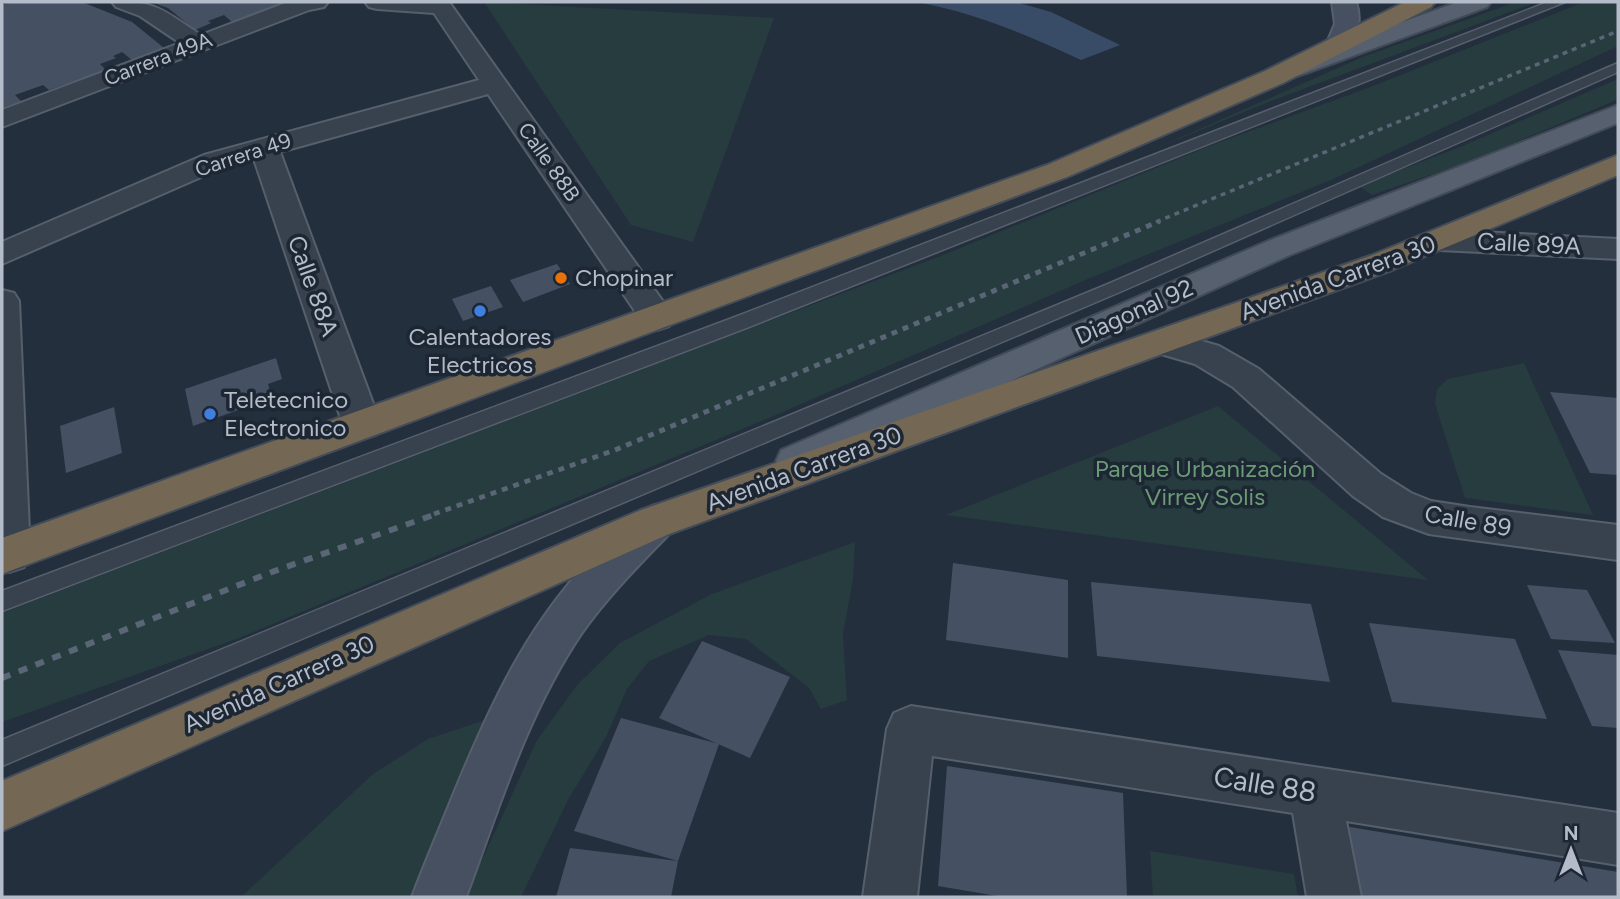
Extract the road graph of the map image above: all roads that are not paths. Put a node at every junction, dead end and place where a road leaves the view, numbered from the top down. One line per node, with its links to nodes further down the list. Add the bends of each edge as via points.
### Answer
1 (124, 2): 8 (street, via 148,11)
2 (316, 2): 8 (street, Carrera 49A)
3 (377, 2): 12 (street, Calle 88B, via 441,7)
4 (1344, 2): 9 (main road, via 1349,17)
5 (1423, 2): 9 (highway)
6 (1479, 2): 11 (main road)
7 (1559, 2): 27 (lane, via 742,322)
8 (197, 43): 14 (street, Carrera 49A)
9 (1338, 45): 11 (highway)
10 (1618, 67): 28 (lane, via 1114,288)
11 (1274, 77): 21 (highway, via 1047,175)
12 (494, 83): 15 (street, Carrera 49); 21 (street, Calle 88B)
13 (1618, 113): 24 (main road, Diagonal 92, via 1279,248)
14 (2, 119)
15 (264, 147): 19 (street, Carrera 49, via 214,161); 23 (street, Calle 88A)
16 (1618, 164): 17 (highway, Avenida Carrera 30)
17 (1440, 240): 18 (street, Calle 89A); 22 (highway, Avenida Carrera 30)
18 (1618, 249)
19 (2, 254)
20 (2, 301): 26 (street)
21 (657, 318): 23 (highway)
22 (1163, 342): 24 (highway, Avenida Carrera 30); 25 (street, Calle 89, via 1207,355 1245,379 1367,485 1397,505 1429,517)
23 (362, 425): 26 (highway)
24 (655, 522): 30 (highway, Avenida Carrera 30); 32 (main road, via 589,590 548,647 519,698)
25 (1618, 543)
26 (5, 555)
27 (2, 601)
28 (2, 753)
29 (1315, 792): 31 (street, Calle 88); 33 (street, Calle 88, via 911,729); 34 (street)
30 (2, 806)
31 (1618, 839)
32 (439, 897)
33 (890, 897)
34 (1334, 897)

